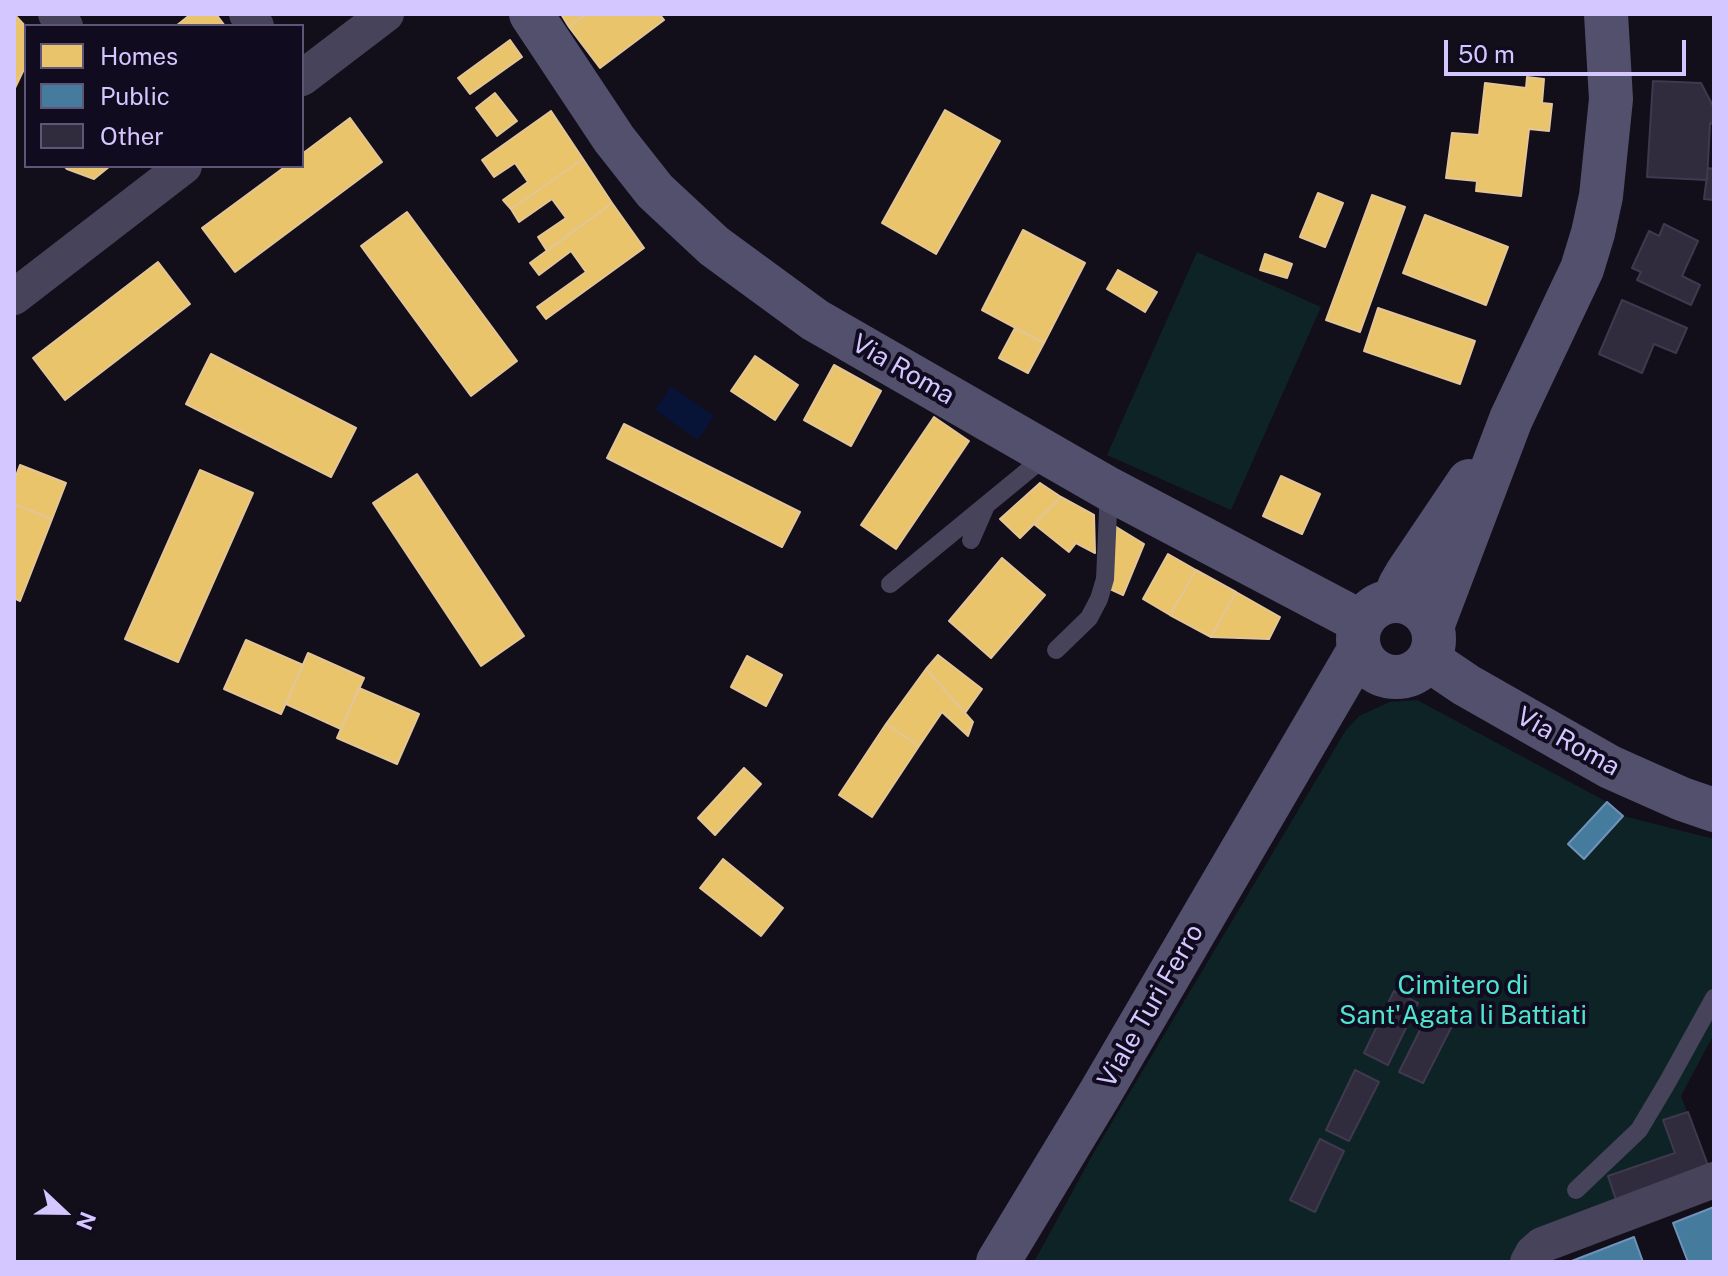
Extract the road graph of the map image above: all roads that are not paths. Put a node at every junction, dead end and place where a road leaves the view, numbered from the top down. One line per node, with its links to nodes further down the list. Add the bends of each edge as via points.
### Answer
1 (386, 14): 4 (street)
2 (531, 14): 8 (main road, Via Roma, via 655,191 714,246 815,320)
3 (1606, 14): 7 (main road, via 1611,99 1593,233 1582,269)
4 (304, 76)
5 (177, 168): 6 (street)
6 (14, 297)
7 (1511, 419): 13 (main road, Viale Turi Ferro); 15 (main road)
8 (1047, 455): 9 (main road, Via Roma); 10 (lane)
9 (1109, 489): 13 (main road, Via Roma); 14 (lane, via 1105,579 1099,599 1089,618)
10 (986, 506): 11 (lane); 12 (lane)
11 (971, 540)
12 (890, 584)
13 (1371, 624): 15 (main road, via 1362,658 1375,672); 15 (main road, via 1404,602 1422,611 1428,618); 16 (main road, Viale Turi Ferro)
14 (1056, 650)
15 (1418, 655): 16 (main road, via 1362,694); 17 (main road, Via Roma, via 1610,767)
16 (1301, 749): 21 (main road, Viale Turi Ferro)
17 (1714, 810)
18 (1714, 998): 20 (lane, via 1639,1130)
19 (1714, 1180): 22 (street, via 1542,1245)
20 (1576, 1190)
21 (998, 1262)
22 (1528, 1262)

